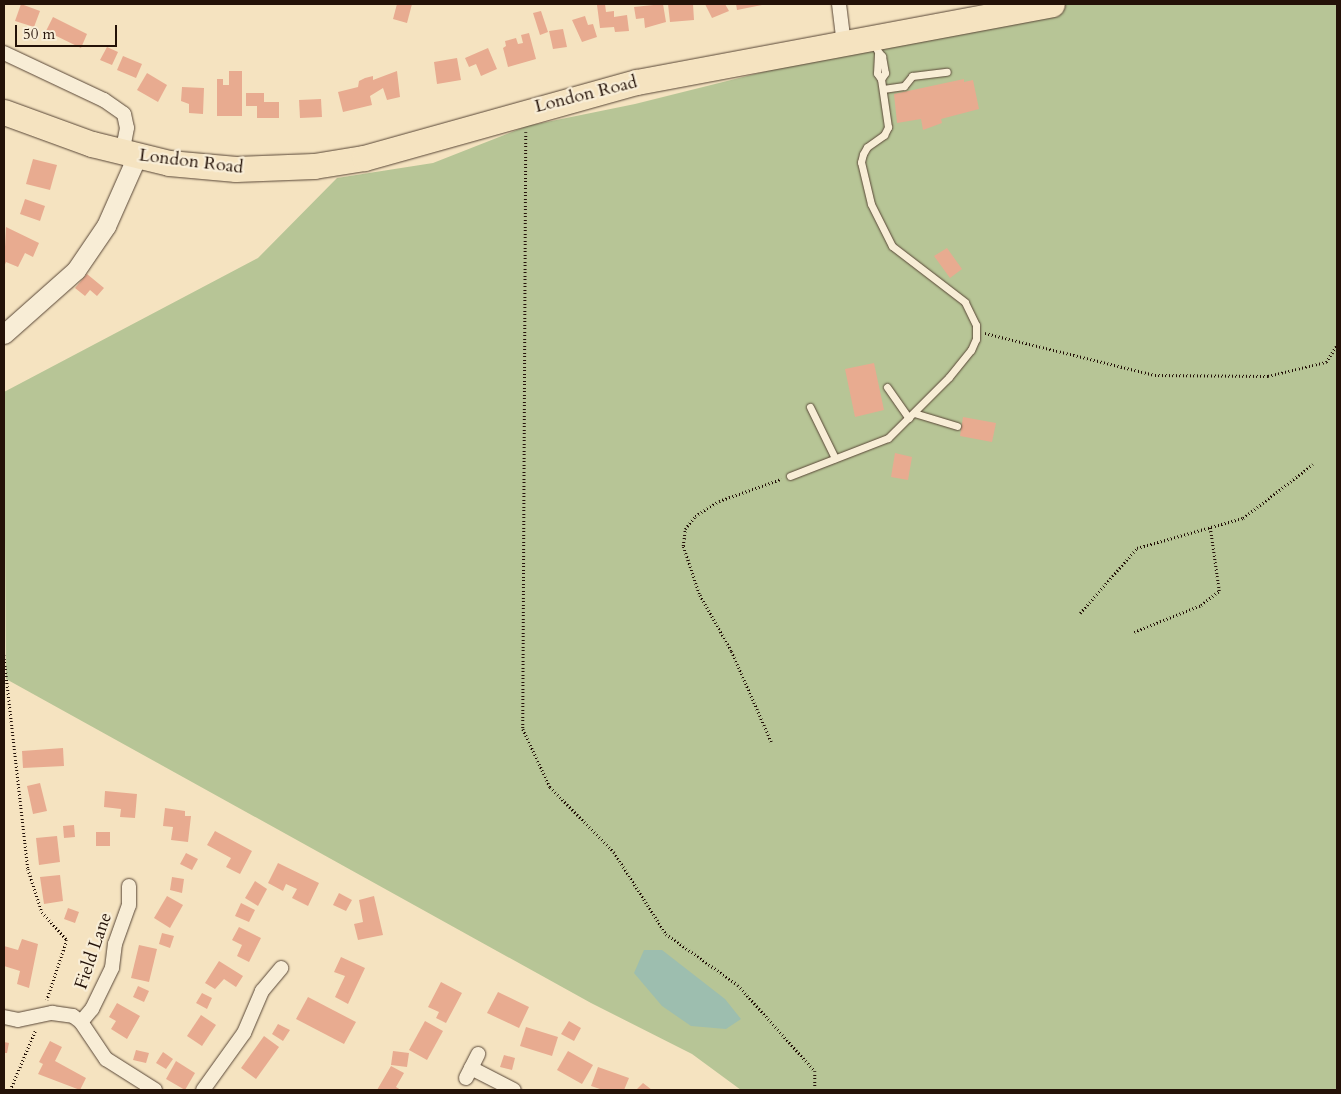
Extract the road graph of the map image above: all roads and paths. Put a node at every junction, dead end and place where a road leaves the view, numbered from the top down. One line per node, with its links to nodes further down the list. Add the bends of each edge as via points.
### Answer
1 (839, 4): 3 (street)
2 (1052, 4): 4 (highway, London Road)
3 (844, 43): 4 (highway, London Road); 10 (highway, London Road, via 637,82 338,163 236,169 189,165)
4 (876, 45): 7 (lane, via 877,73)
5 (4, 53): 10 (street, London Road, via 104,100 124,114)
6 (947, 72): 7 (lane, via 912,76 904,86)
7 (883, 89): 11 (lane, via 888,127 884,135 866,147 861,162 871,204 892,246 965,302)
8 (4, 112): 10 (highway, London Road)
9 (526, 128): 36 (path, via 523,729 550,787 614,852 666,934 738,985 815,1071)
10 (129, 154): 12 (street, via 106,226 76,270)
11 (976, 332): 13 (path, via 1155,375 1268,376 1326,362); 16 (lane, via 971,350)
12 (4, 334)
13 (1337, 345)
14 (887, 387): 16 (lane)
15 (810, 407): 18 (lane)
16 (912, 415): 17 (lane); 18 (lane, via 888,438)
17 (957, 426)
18 (835, 458): 20 (lane)
19 (1313, 464): 21 (path, via 1243,518)
20 (790, 476): 25 (path, via 719,500 695,516 685,529 683,546 699,594 731,651)
21 (1210, 527): 22 (path, via 1137,548); 23 (path, via 1219,591 1201,604)
22 (1080, 614)
23 (1134, 632)
24 (4, 655): 28 (path, via 28,868 42,912 67,940)
25 (771, 742)
26 (129, 886): 30 (street, Field Lane, via 129,905 115,944 112,968 92,1009)
27 (282, 968): 34 (street, via 262,991 244,1033)
28 (42, 1015): 29 (street, via 18,1020); 30 (street, via 64,1013); 32 (path)
29 (4, 1018)
30 (81, 1022): 33 (street, via 106,1059)
31 (478, 1054): 35 (street, via 469,1073)
32 (10, 1090)
33 (155, 1090)
34 (204, 1090)
35 (514, 1090)
36 (815, 1090)

